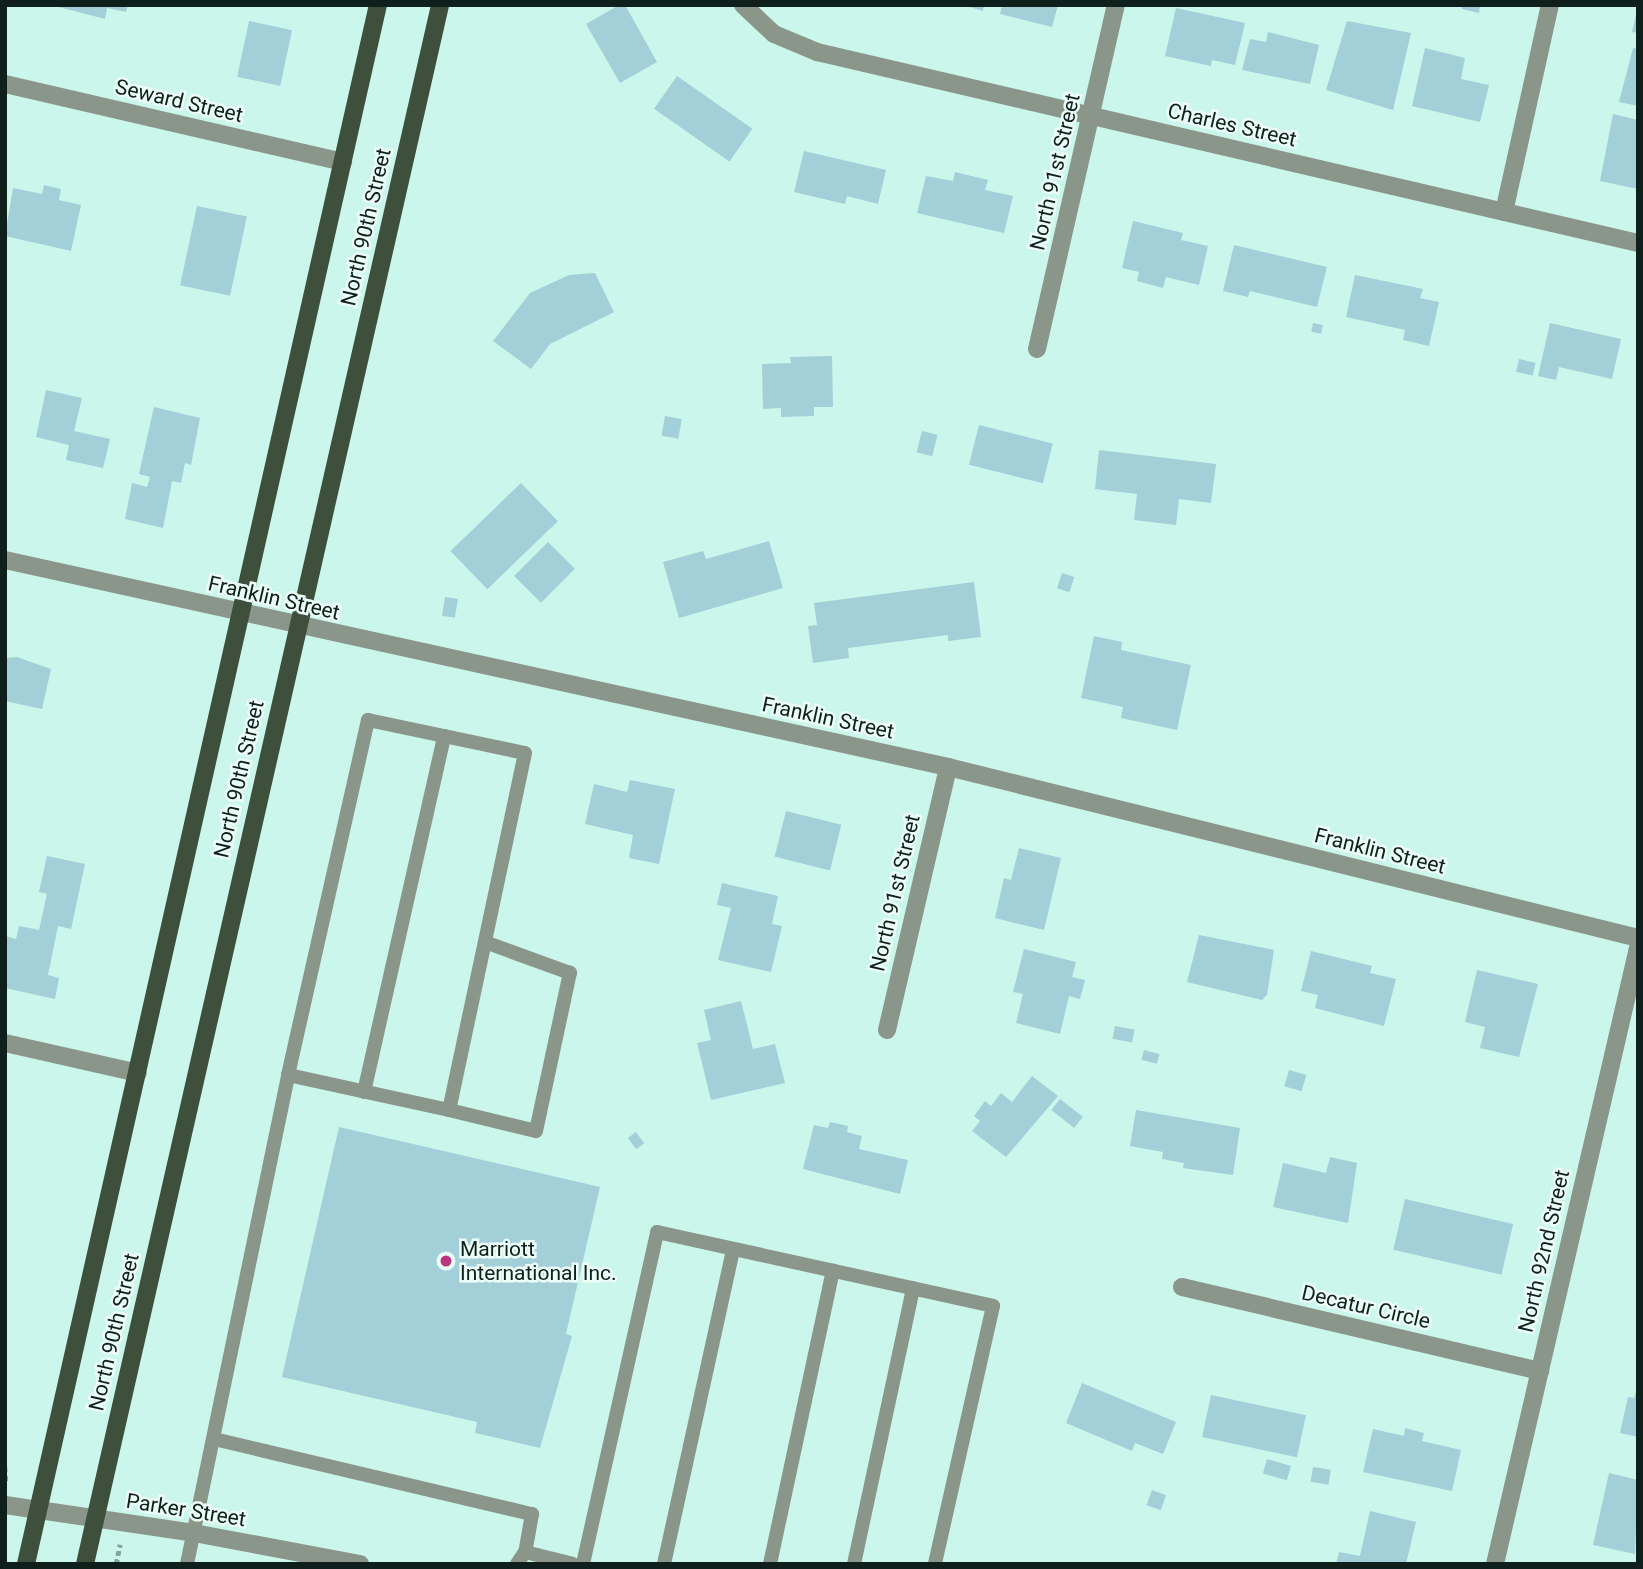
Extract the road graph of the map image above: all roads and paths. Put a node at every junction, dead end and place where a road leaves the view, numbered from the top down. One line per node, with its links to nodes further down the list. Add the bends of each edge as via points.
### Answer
1 (378, 5): 8 (main road, North 90th Street)
2 (440, 5): 14 (main road, North 90th Street)
3 (743, 5): 7 (street, Charles Street, via 774,34 817,52)
4 (1116, 5): 7 (street, North 91st Street)
5 (1550, 5): 9 (street)
6 (5, 84): 8 (street, Seward Street)
7 (1091, 116): 9 (street, Charles Street); 11 (street, North 91st Street)
8 (343, 162): 13 (main road, North 90th Street)
9 (1504, 212): 10 (street, Charles Street)
10 (1638, 243)
11 (1037, 349)
12 (5, 560): 13 (street, Franklin Street)
13 (242, 614): 14 (street, Franklin Street); 22 (main road, North 90th Street)
14 (296, 627): 16 (street, Franklin Street); 36 (main road, North 90th Street)
15 (444, 736): 18 (lane, via 526,753); 23 (lane, via 368,720); 24 (lane)
16 (948, 767): 17 (street, Franklin Street); 20 (street, North 91st Street)
17 (1638, 938)
18 (485, 942): 25 (lane); 25 (lane, via 570,973 536,1131)
19 (1638, 948): 30 (street, North 92nd Street)
20 (887, 1030)
21 (5, 1043): 22 (street)
22 (138, 1073): 35 (main road, North 90th Street)
23 (288, 1075): 24 (lane); 31 (lane)
24 (364, 1092): 25 (lane)
25 (449, 1110)
26 (733, 1249): 27 (lane); 44 (lane, via 657,1232); 45 (lane)
27 (833, 1271): 29 (lane); 46 (lane)
28 (1182, 1287): 30 (street, Decatur Circle)
29 (913, 1288): 47 (lane); 48 (lane, via 993,1306)
30 (1539, 1371): 49 (street, North 92nd Street)
31 (214, 1439): 37 (lane); 38 (lane, via 532,1514)
32 (5, 1467): 33 (path)
33 (6, 1482)
34 (5, 1506): 35 (street, Parker Street)
35 (38, 1511): 36 (street, Parker Street); 39 (main road, North 90th Street)
36 (95, 1519): 37 (street, Parker Street); 40 (main road, North 90th Street)
37 (194, 1533): 41 (lane); 42 (street, Parker Street)
38 (521, 1558): 43 (lane)
39 (26, 1564)
40 (85, 1564)
41 (187, 1564)
42 (360, 1564)
43 (573, 1564)
44 (583, 1564)
45 (664, 1564)
46 (770, 1564)
47 (854, 1564)
48 (935, 1564)
49 (1495, 1564)

